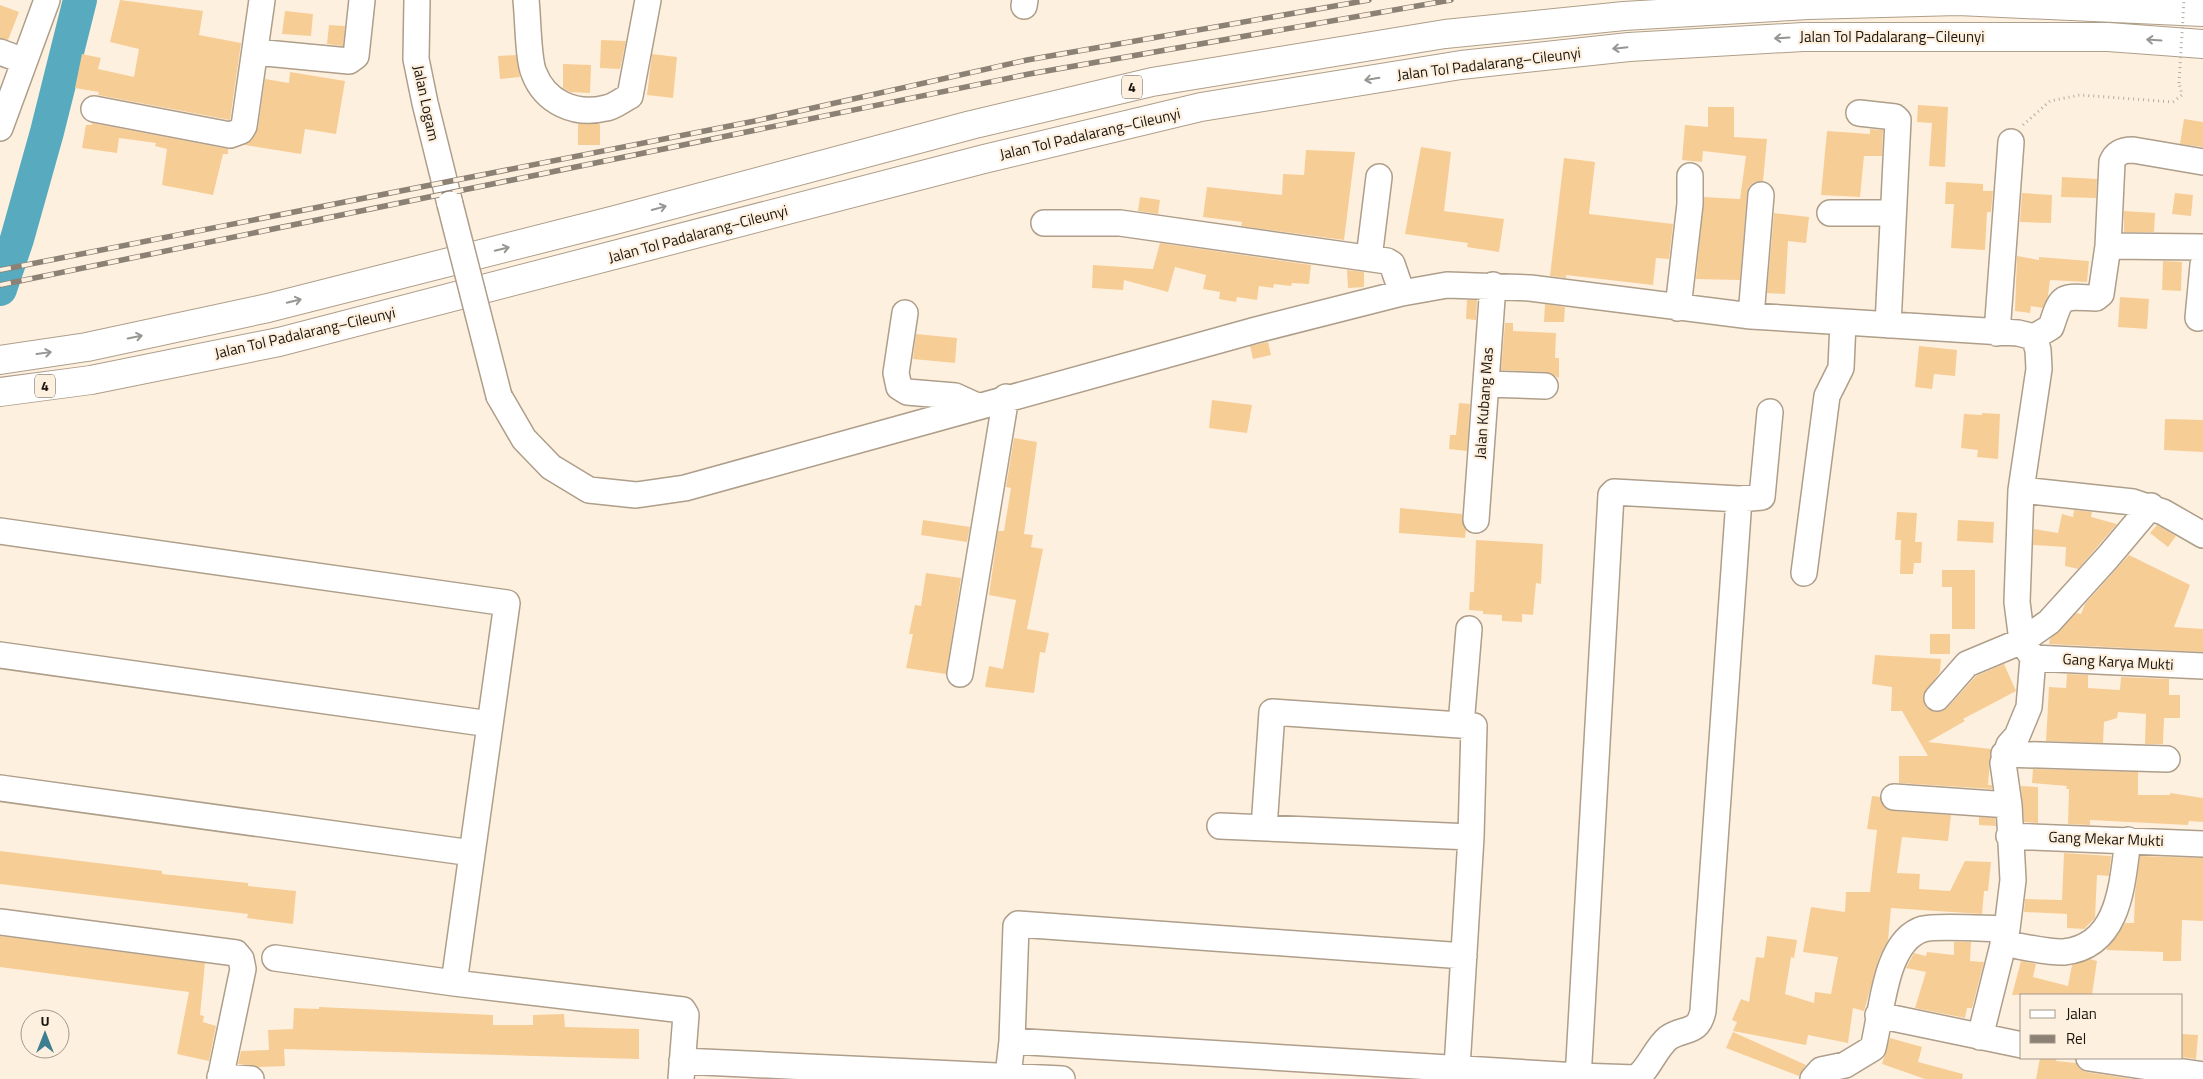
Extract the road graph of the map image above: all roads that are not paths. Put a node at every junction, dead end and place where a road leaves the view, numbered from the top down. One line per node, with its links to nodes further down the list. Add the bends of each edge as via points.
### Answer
1 (47, 0): 11 (street)
2 (262, 0): 10 (street)
3 (362, 0): 10 (street, via 356,56 348,62)
4 (417, 0): 42 (street, Jalan Logam, bridge, via 416,59 425,103 500,396 524,439 551,467 589,490 636,494 685,488)
5 (526, 0): 6 (street, via 533,72 552,98 564,106 587,110 607,108 630,96)
6 (648, 0)
7 (2203, 12): 37 (highway, 4, one-way to 7, via 88,347 268,308 971,125 1152,82 1445,34 1624,16 1808,5 1958,1)
8 (2203, 44): 40 (highway, Jalan Tol Padalarang–Cileunyi / 4, one-way to 40, via 2108,37 1803,37 1629,47 1461,65 1201,107 984,159 279,342 91,380)
9 (0, 52): 11 (street)
10 (255, 52): 12 (street, via 244,126 236,134)
11 (24, 61): 14 (street)
12 (94, 109)
13 (1859, 113): 20 (street, via 1898,120)
14 (1, 123)
15 (2011, 142): 35 (street)
16 (2203, 162): 23 (street, via 2133,150 2125,150 2114,157)
17 (1690, 176): 29 (street, via 1690,204)
18 (1379, 177): 25 (street)
19 (1762, 195): 31 (street)
20 (1892, 212): 21 (street); 34 (street)
21 (1830, 214)
22 (1044, 223): 25 (street, via 1120,223)
23 (2108, 246): 24 (street); 36 (street, via 2101,294 2096,298 2070,297 2061,301 2051,327)
24 (2203, 247)
25 (1369, 258): 28 (street, via 1392,264)
26 (2203, 265): 32 (street)
27 (1493, 285): 28 (street, Jalan Logam, via 1447,285); 29 (street, Jalan Logam); 38 (street, Jalan Kubang Mas)
28 (1402, 293): 41 (street, Jalan Logam)
29 (1678, 308): 31 (street, Jalan Logam)
30 (905, 313): 42 (street, via 896,373 899,386 907,392 955,396)
31 (1751, 316): 33 (street, Jalan Logam)
32 (2198, 318)
33 (1843, 322): 34 (street, Jalan Logam); 50 (street, via 1841,368 1827,396)
34 (1888, 325): 35 (street, Jalan Logam)
35 (1997, 333): 36 (street, Jalan Logam)
36 (2034, 337): 44 (street, via 2039,369)
37 (0, 360)
38 (1486, 384): 39 (street); 47 (street, Jalan Kubang Mas)
39 (1545, 386)
40 (0, 392)
41 (1006, 398): 42 (street, Jalan Logam); 55 (street)
42 (977, 406)
43 (1770, 412): 45 (street, via 1763,494 1759,498)
44 (2021, 490): 46 (street); 52 (street, via 2017,602)
45 (1739, 499): 86 (street, via 1702,1020 1695,1028 1669,1038 1636,1078); 86 (street, via 1614,492 1611,495)
46 (2150, 506): 49 (street); 52 (street)
47 (1476, 520)
48 (0, 531): 57 (street, via 505,601 508,604)
49 (2203, 535)
50 (1804, 573)
51 (1469, 629): 58 (street)
52 (2028, 650): 54 (street, Gang Karya Mukti); 56 (street, via 1967,664); 59 (street, via 2029,707 2017,736)
53 (0, 655): 57 (street)
54 (2203, 666)
55 (960, 674)
56 (1937, 698)
57 (490, 724): 70 (street)
58 (1461, 725): 65 (street, via 1272,712); 67 (street, via 1474,726)
59 (2004, 754): 60 (street); 63 (street)
60 (2167, 759)
61 (0, 788): 70 (street)
62 (1894, 797): 63 (street)
63 (2009, 805): 66 (street)
64 (1220, 826): 65 (street)
65 (1264, 828): 67 (street)
66 (2009, 836): 68 (street, Gang Mekar Mukti); 72 (street, via 2013,880)
67 (1471, 838): 73 (street)
68 (2128, 840): 69 (street, Gang Mekar Mukti); 72 (street, via 2123,879 2112,918 2093,943 2063,952)
69 (2203, 844)
70 (472, 852): 75 (street)
71 (0, 922): 87 (street, via 236,953 243,969)
72 (2005, 936): 76 (street, via 1924,928 1908,936 1898,950); 77 (street)
73 (1464, 956): 78 (street, via 1018,924); 81 (street)
74 (275, 958): 75 (street)
75 (454, 982): 82 (street, via 683,1010 686,1016)
76 (1878, 1014): 77 (street); 90 (street, via 1872,1049 1845,1065 1821,1070)
77 (1980, 1036): 79 (street)
78 (1012, 1041): 81 (street); 85 (street)
79 (2020, 1045)
80 (2096, 1059): 83 (street)
81 (1457, 1068): 86 (street)
82 (681, 1070): 84 (street)
83 (2203, 1075)
84 (928, 1076): 85 (street)
85 (1008, 1076): 89 (street)
86 (1578, 1077)
87 (220, 1078): 88 (street)
88 (251, 1079)
89 (1062, 1079)
90 (1813, 1079)

